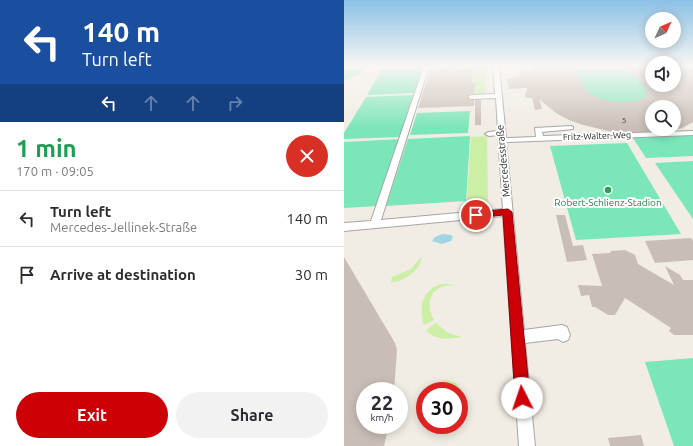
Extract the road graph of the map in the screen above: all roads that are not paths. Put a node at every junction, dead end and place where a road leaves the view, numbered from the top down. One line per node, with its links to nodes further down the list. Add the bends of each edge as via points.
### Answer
1 (426, 87): 11 (street)
2 (497, 87): 3 (street, Mercedesstraße)
3 (498, 96): 4 (street); 8 (street, Mercedesstraße)
4 (471, 97)
5 (571, 128): 9 (street, via 538,130)
6 (693, 133): 9 (street, Fritz-Walter-Weg)
7 (489, 134): 8 (street, Fritz-Walter-Weg)
8 (501, 137): 9 (street, Fritz-Walter-Weg); 10 (street, Mercedesstraße)
9 (540, 139)
10 (508, 212): 11 (street); 14 (street, Mercedesstraße)
11 (375, 224): 12 (street)
12 (344, 227)
13 (563, 334): 14 (street, via 562,332)
14 (518, 336): 15 (street, Mercedesstraße)
15 (527, 446)

